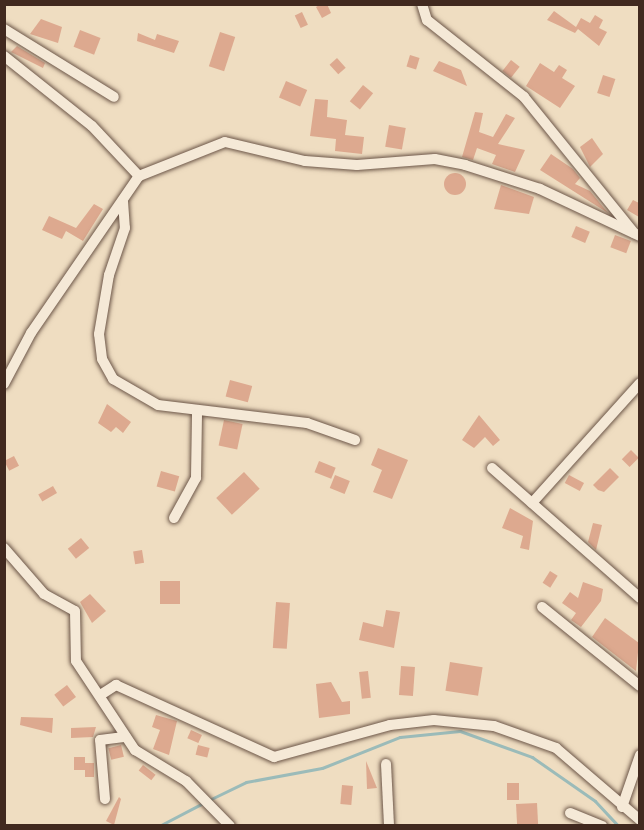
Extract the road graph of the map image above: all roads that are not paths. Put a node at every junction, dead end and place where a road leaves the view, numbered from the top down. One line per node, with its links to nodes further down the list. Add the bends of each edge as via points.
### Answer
1 (422, 4): 7 (street, via 427,20 524,97)
2 (4, 29): 4 (street)
3 (4, 56): 5 (street, via 92,126)
4 (114, 97)
5 (139, 176): 6 (street); 7 (street, via 225,142 305,161 357,165 435,159 540,189)
6 (123, 201): 9 (street, via 31,333); 10 (street, via 125,228 103,304 102,359 113,379 129,392)
7 (638, 236)
8 (639, 383): 13 (street)
9 (4, 384)
10 (197, 413): 11 (street, via 222,409 290,425 307,423); 14 (street, via 196,478)
11 (355, 440)
12 (492, 468): 13 (street)
13 (532, 503): 16 (street)
14 (174, 518)
15 (4, 548): 19 (street, via 44,594 75,611 76,661)
16 (639, 598)
17 (542, 607): 18 (street)
18 (639, 686)
19 (102, 694): 20 (street); 24 (street, via 116,685 274,757 390,725 434,720 494,726 556,748)
20 (126, 737): 23 (street, via 100,740); 27 (street, via 135,750 186,781)
21 (639, 755): 24 (street)
22 (386, 764): 28 (street)
23 (105, 800)
24 (622, 807): 26 (street)
25 (570, 813): 29 (street)
26 (639, 820)
27 (230, 825)
28 (389, 825)
29 (603, 825)

